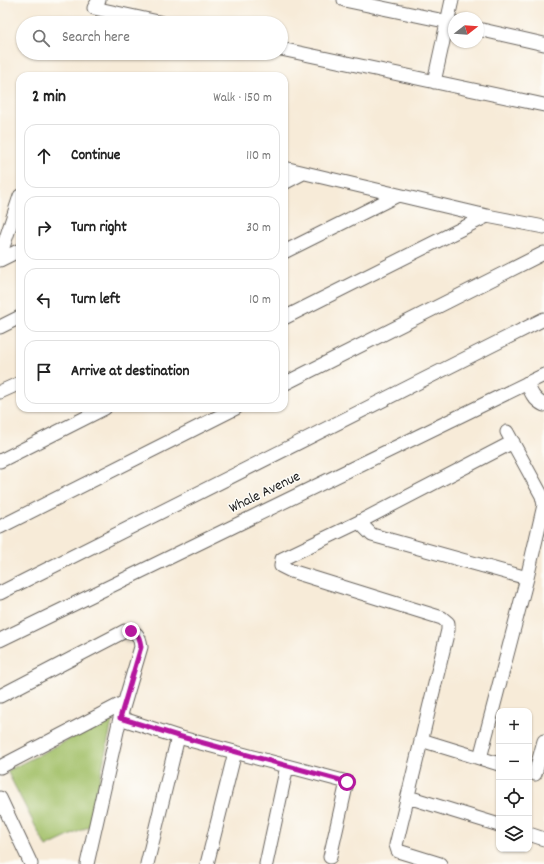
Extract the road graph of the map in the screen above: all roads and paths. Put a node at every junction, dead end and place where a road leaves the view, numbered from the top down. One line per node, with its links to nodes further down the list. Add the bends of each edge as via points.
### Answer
1 (99, 0): 5 (street, via 94,8)
2 (344, 0): 6 (street)
3 (452, 0): 4 (street)
4 (451, 12)
5 (131, 16)
6 (448, 22)
7 (484, 30): 9 (street)
8 (448, 33): 11 (street)
9 (544, 44)
10 (288, 51): 11 (street)
11 (434, 82): 12 (street)
12 (544, 105)
13 (288, 169): 14 (street)
14 (303, 173): 15 (street); 16 (street)
15 (288, 181)
16 (398, 195): 18 (street); 20 (street)
17 (16, 208): 23 (street)
18 (487, 216): 19 (street); 25 (street)
19 (544, 227)
20 (288, 250)
21 (16, 252): 24 (street)
22 (544, 253): 30 (street)
23 (0, 256)
24 (0, 260)
25 (288, 316)
26 (16, 319): 28 (street)
27 (544, 319): 42 (street)
28 (0, 328)
29 (544, 375): 31 (street, Whale Avenue)
30 (288, 382)
31 (527, 383): 34 (street, via 536,400); 43 (street, Whale Avenue)
32 (16, 384): 33 (street)
33 (0, 392)
34 (544, 405)
35 (97, 412): 37 (street)
36 (228, 412): 40 (street)
37 (0, 461)
38 (543, 495): 39 (street, via 510,437); 41 (street, via 544,505)
39 (358, 522): 41 (street, via 372,535); 48 (street, via 282,559 281,566 442,618 448,623)
40 (0, 527)
41 (527, 578): 51 (street)
42 (0, 592)
43 (0, 640)
44 (0, 696): 45 (street, via 125,631 131,631 137,633 141,647)
45 (124, 703): 46 (street); 54 (street)
46 (120, 718): 47 (street); 63 (street)
47 (178, 736): 50 (street); 64 (street)
48 (421, 740): 51 (street); 56 (street)
49 (544, 741): 55 (street)
50 (235, 752): 53 (street); 65 (street)
51 (480, 758): 52 (street)
52 (496, 763)
53 (287, 766): 61 (street, via 347,782); 66 (street)
54 (0, 767)
55 (536, 774)
56 (408, 797): 58 (street); 67 (street, via 396,848 398,851)
57 (0, 798): 62 (street)
58 (496, 824)
59 (532, 835): 60 (street)
60 (544, 839)
61 (330, 857)
62 (31, 864)
63 (86, 864)
64 (147, 864)
65 (207, 864)
66 (266, 864)
67 (440, 864)

